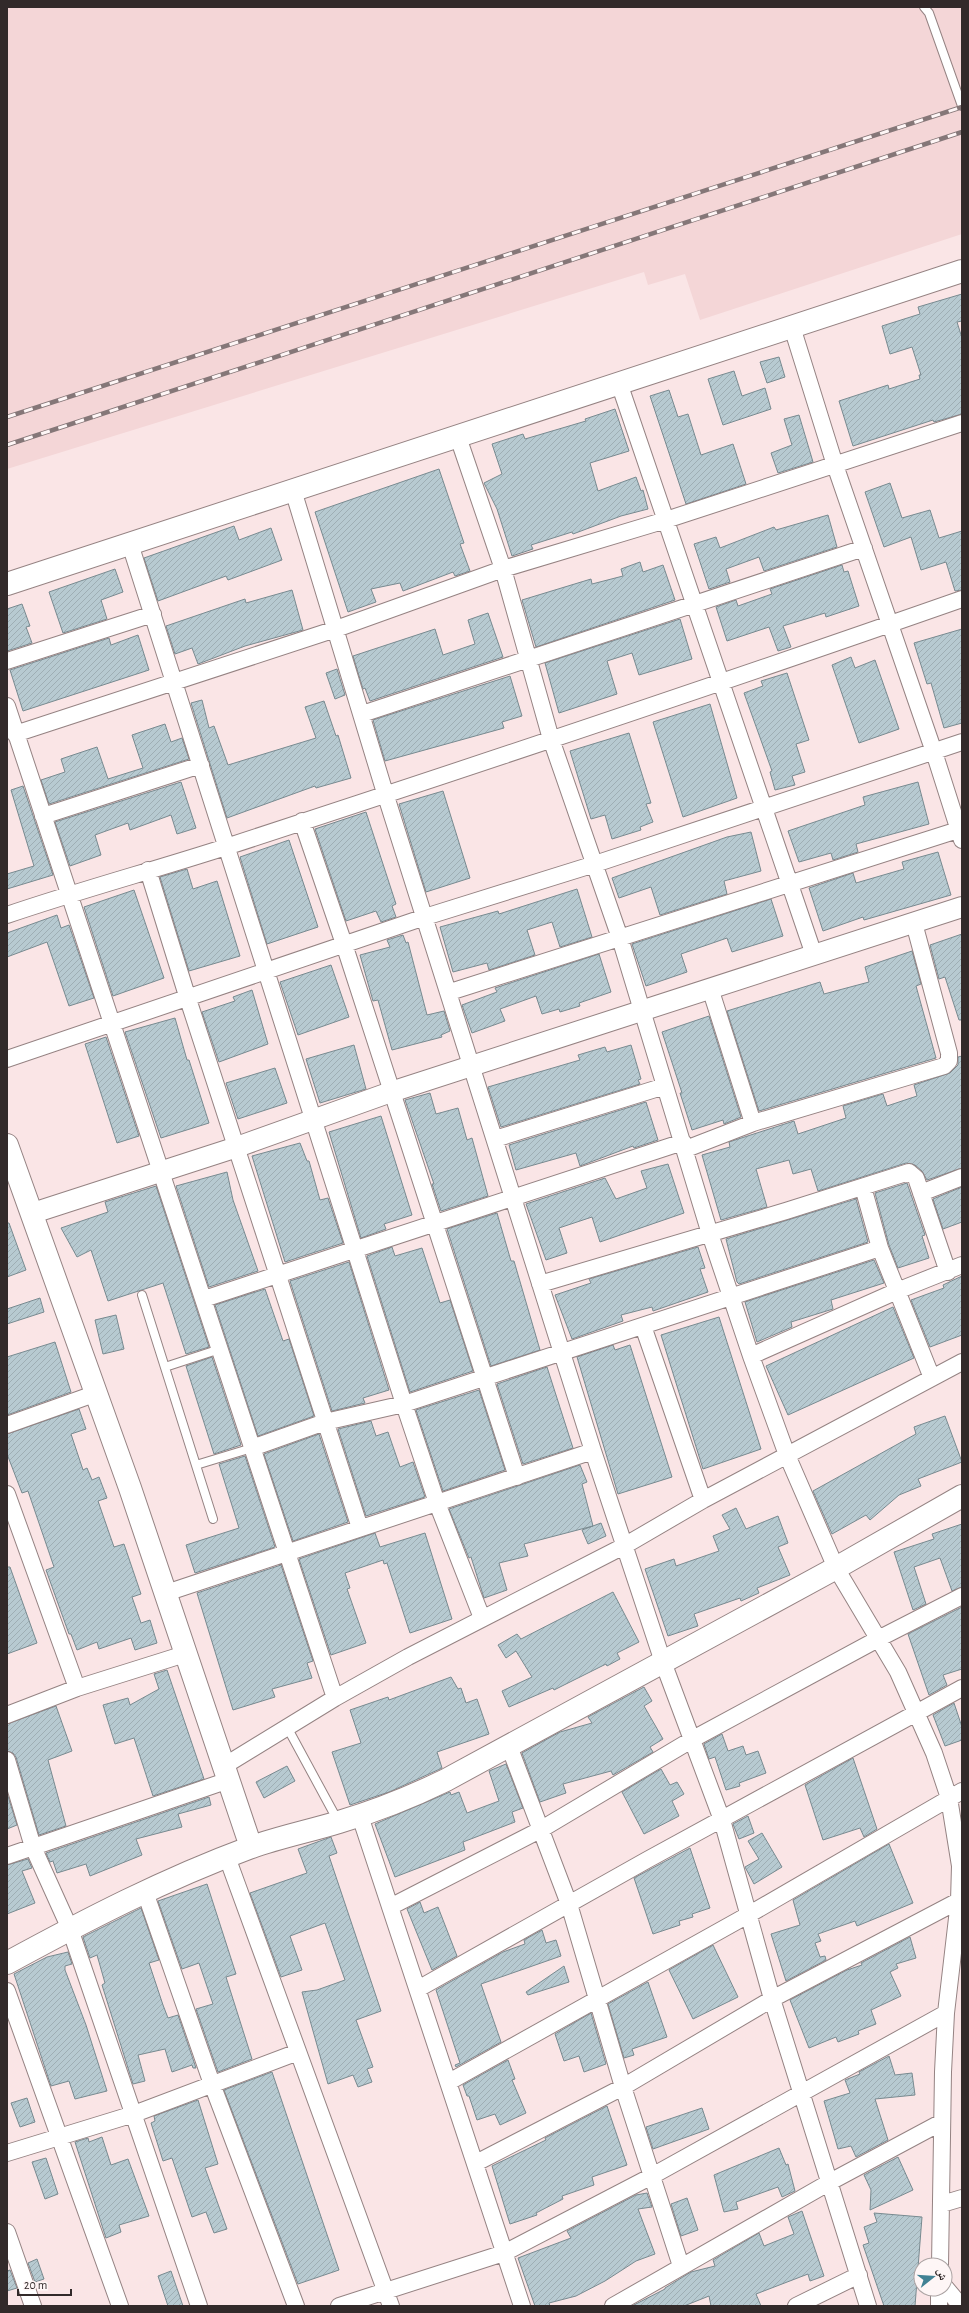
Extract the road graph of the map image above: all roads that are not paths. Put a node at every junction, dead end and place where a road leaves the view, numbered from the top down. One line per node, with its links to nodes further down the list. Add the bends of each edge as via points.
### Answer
1 (924, 7): 2 (lane, via 929,13)
2 (962, 106)
3 (962, 271): 4 (main road)
4 (792, 327): 5 (main road); 8 (street)
5 (619, 383): 7 (main road); 10 (street)
6 (962, 423): 8 (street)
7 (458, 438): 9 (main road); 13 (street)
8 (835, 465): 10 (street); 12 (street)
9 (293, 490): 11 (main road); 19 (street)
10 (666, 520): 13 (street); 16 (street)
11 (130, 544): 14 (main road); 17 (street)
12 (864, 548): 16 (street); 18 (street)
13 (503, 570): 19 (street); 20 (street)
14 (7, 584)
15 (962, 599): 18 (street)
16 (695, 605): 20 (street); 23 (street)
17 (153, 614): 21 (street); 22 (street)
18 (891, 624): 23 (street); 29 (street)
19 (336, 629): 22 (street); 25 (street)
20 (528, 660): 25 (street); 27 (street)
21 (7, 661)
22 (175, 682): 26 (street); 30 (street)
23 (722, 682): 27 (street); 32 (street)
24 (7, 706): 26 (street)
25 (362, 714): 31 (street)
26 (15, 734): 33 (street)
27 (551, 739): 31 (street); 37 (street)
28 (962, 742): 29 (street)
29 (934, 752): 32 (street); 35 (street)
30 (201, 765): 33 (street); 36 (street)
31 (385, 793): 34 (street); 43 (street)
32 (764, 808): 37 (street); 39 (street)
33 (43, 816): 40 (street)
34 (302, 821): 36 (street); 46 (street)
35 (960, 835): 39 (street)
36 (226, 847): 38 (street); 48 (street)
37 (595, 864): 43 (street); 45 (street)
38 (148, 870): 40 (street); 51 (street)
39 (790, 883): 45 (street); 47 (street)
40 (69, 894): 42 (street); 53 (street)
41 (962, 907): 44 (street)
42 (7, 915)
43 (425, 917): 46 (street); 50 (street)
44 (914, 923): 47 (street); 59 (street, via 949,1061 944,1066)
45 (620, 938): 50 (street); 52 (street)
46 (344, 944): 48 (street); 57 (street)
47 (814, 955): 49 (street)
48 (265, 972): 51 (street); 58 (street)
49 (710, 988): 52 (street); 59 (street)
50 (450, 992): 55 (street)
51 (188, 999): 53 (street); 63 (street)
52 (642, 1011): 55 (street); 56 (street)
53 (113, 1024): 54 (street); 64 (street)
54 (7, 1060)
55 (472, 1066): 57 (street); 60 (street)
56 (665, 1086): 60 (street); 62 (street)
57 (391, 1092): 58 (street); 70 (street)
58 (313, 1121): 63 (street); 73 (street)
59 (753, 1123): 62 (street)
60 (495, 1139): 68 (street)
61 (7, 1145): 69 (main road)
62 (684, 1145): 68 (street); 71 (street)
63 (237, 1147): 64 (street); 75 (street)
64 (162, 1171): 69 (street); 80 (street)
65 (962, 1177): 67 (street)
66 (863, 1187): 67 (street, via 909,1172 916,1178); 71 (street); 72 (street)
67 (921, 1193): 74 (street)
68 (512, 1198): 70 (street); 76 (street)
69 (33, 1213): 89 (main road)
70 (434, 1225): 73 (street); 87 (street)
71 (710, 1234): 76 (street); 79 (street)
72 (880, 1248): 77 (street); 79 (street)
73 (355, 1251): 75 (street); 90 (street)
74 (955, 1269): 77 (street)
75 (279, 1276): 80 (street); 91 (street)
76 (540, 1284): 83 (street)
77 (897, 1291): 84 (street); 88 (street)
78 (142, 1296): 86 (lane)
79 (732, 1298): 81 (street); 84 (street)
80 (204, 1299): 82 (street)
81 (643, 1326): 83 (street); 100 (street)
82 (220, 1349): 86 (lane); 93 (street)
83 (561, 1352): 87 (street); 94 (street)
84 (751, 1356): 95 (street)
85 (962, 1362): 88 (street)
86 (165, 1367): 96 (lane)
87 (484, 1378): 90 (street); 97 (street)
88 (932, 1378): 95 (street)
89 (97, 1393): 92 (street); 107 (main road)
90 (404, 1404): 91 (street); 101 (street)
91 (324, 1422): 93 (street); 103 (street)
92 (7, 1425)
93 (252, 1448): 96 (lane); 105 (street)
94 (593, 1451): 97 (street); 104 (street)
95 (787, 1455): 100 (street); 106 (street)
96 (196, 1465): 102 (lane)
97 (517, 1477): 101 (street)
98 (7, 1494): 113 (street)
99 (962, 1496): 106 (main road)
100 (703, 1500): 104 (street)
101 (438, 1503): 103 (street); 109 (street)
102 (213, 1519)
103 (360, 1528): 105 (street)
104 (624, 1546): 109 (street); 112 (street)
105 (288, 1554): 107 (street); 115 (street)
106 (836, 1568): 110 (street); 112 (main road)
107 (166, 1593): 111 (main road)
108 (962, 1596): 110 (street)
109 (482, 1618): 115 (street)
110 (878, 1639): 116 (street, via 898,1672); 119 (street)
111 (185, 1654): 113 (street); 122 (main road)
112 (663, 1662): 119 (street); 120 (main road)
113 (77, 1688): 117 (street)
114 (962, 1688): 116 (street)
115 (335, 1698): 118 (street)
116 (916, 1713): 123 (street); 125 (street)
117 (7, 1715)
118 (287, 1727): 122 (street); 126 (lane)
119 (693, 1740): 125 (street); 127 (street)
120 (509, 1746): 124 (main road, via 427,1789); 127 (street)
121 (7, 1760): 128 (street)
122 (226, 1773): 128 (street); 129 (main road)
123 (956, 1795): 133 (street); 136 (street)
124 (360, 1816): 126 (main road); 135 (street)
125 (722, 1820): 134 (street); 136 (street)
126 (339, 1822): 129 (main road)
127 (540, 1830): 134 (street); 135 (street)
128 (33, 1847): 130 (street); 137 (street)
129 (251, 1847): 131 (main road)
130 (7, 1856)
131 (227, 1857): 132 (main road); 144 (street)
132 (145, 1892): 137 (main road); 146 (street)
133 (960, 1900): 142 (street); 143 (street)
134 (569, 1904): 139 (street); 141 (street)
135 (390, 1907): 139 (street)
136 (748, 1915): 141 (street); 142 (street)
137 (70, 1929): 138 (main road); 149 (street)
138 (7, 1963)
139 (418, 1990): 145 (street)
140 (7, 1991): 151 (street)
141 (598, 1997): 145 (street); 147 (street)
142 (772, 1999): 147 (street); 148 (street)
143 (946, 2013): 148 (street); 150 (street)
144 (298, 2052): 146 (street); 163 (street)
145 (449, 2082): 153 (street)
146 (212, 2084): 149 (street); 168 (street)
147 (623, 2087): 153 (street); 154 (street)
148 (802, 2094): 154 (street); 155 (street)
149 (134, 2114): 151 (street); 167 (street)
150 (942, 2122): 155 (street); 157 (street)
151 (58, 2136): 152 (street); 166 (street)
152 (7, 2153)
153 (476, 2163): 159 (street)
154 (652, 2176): 159 (street); 161 (street)
155 (830, 2182): 161 (street); 162 (street)
156 (962, 2198): 157 (street)
157 (942, 2204): 160 (street)
158 (7, 2232): 165 (street)
159 (504, 2253): 163 (street); 171 (street)
160 (940, 2257)
161 (681, 2266): 172 (street)
162 (859, 2275): 173 (street); 174 (street)
163 (385, 2290): 169 (street); 170 (street)
164 (953, 2296): 175 (street)
165 (33, 2306)
166 (120, 2306)
167 (199, 2306)
168 (296, 2306)
169 (339, 2306)
170 (391, 2306)
171 (522, 2306)
172 (613, 2306)
173 (796, 2306)
174 (868, 2306)
175 (961, 2306)

